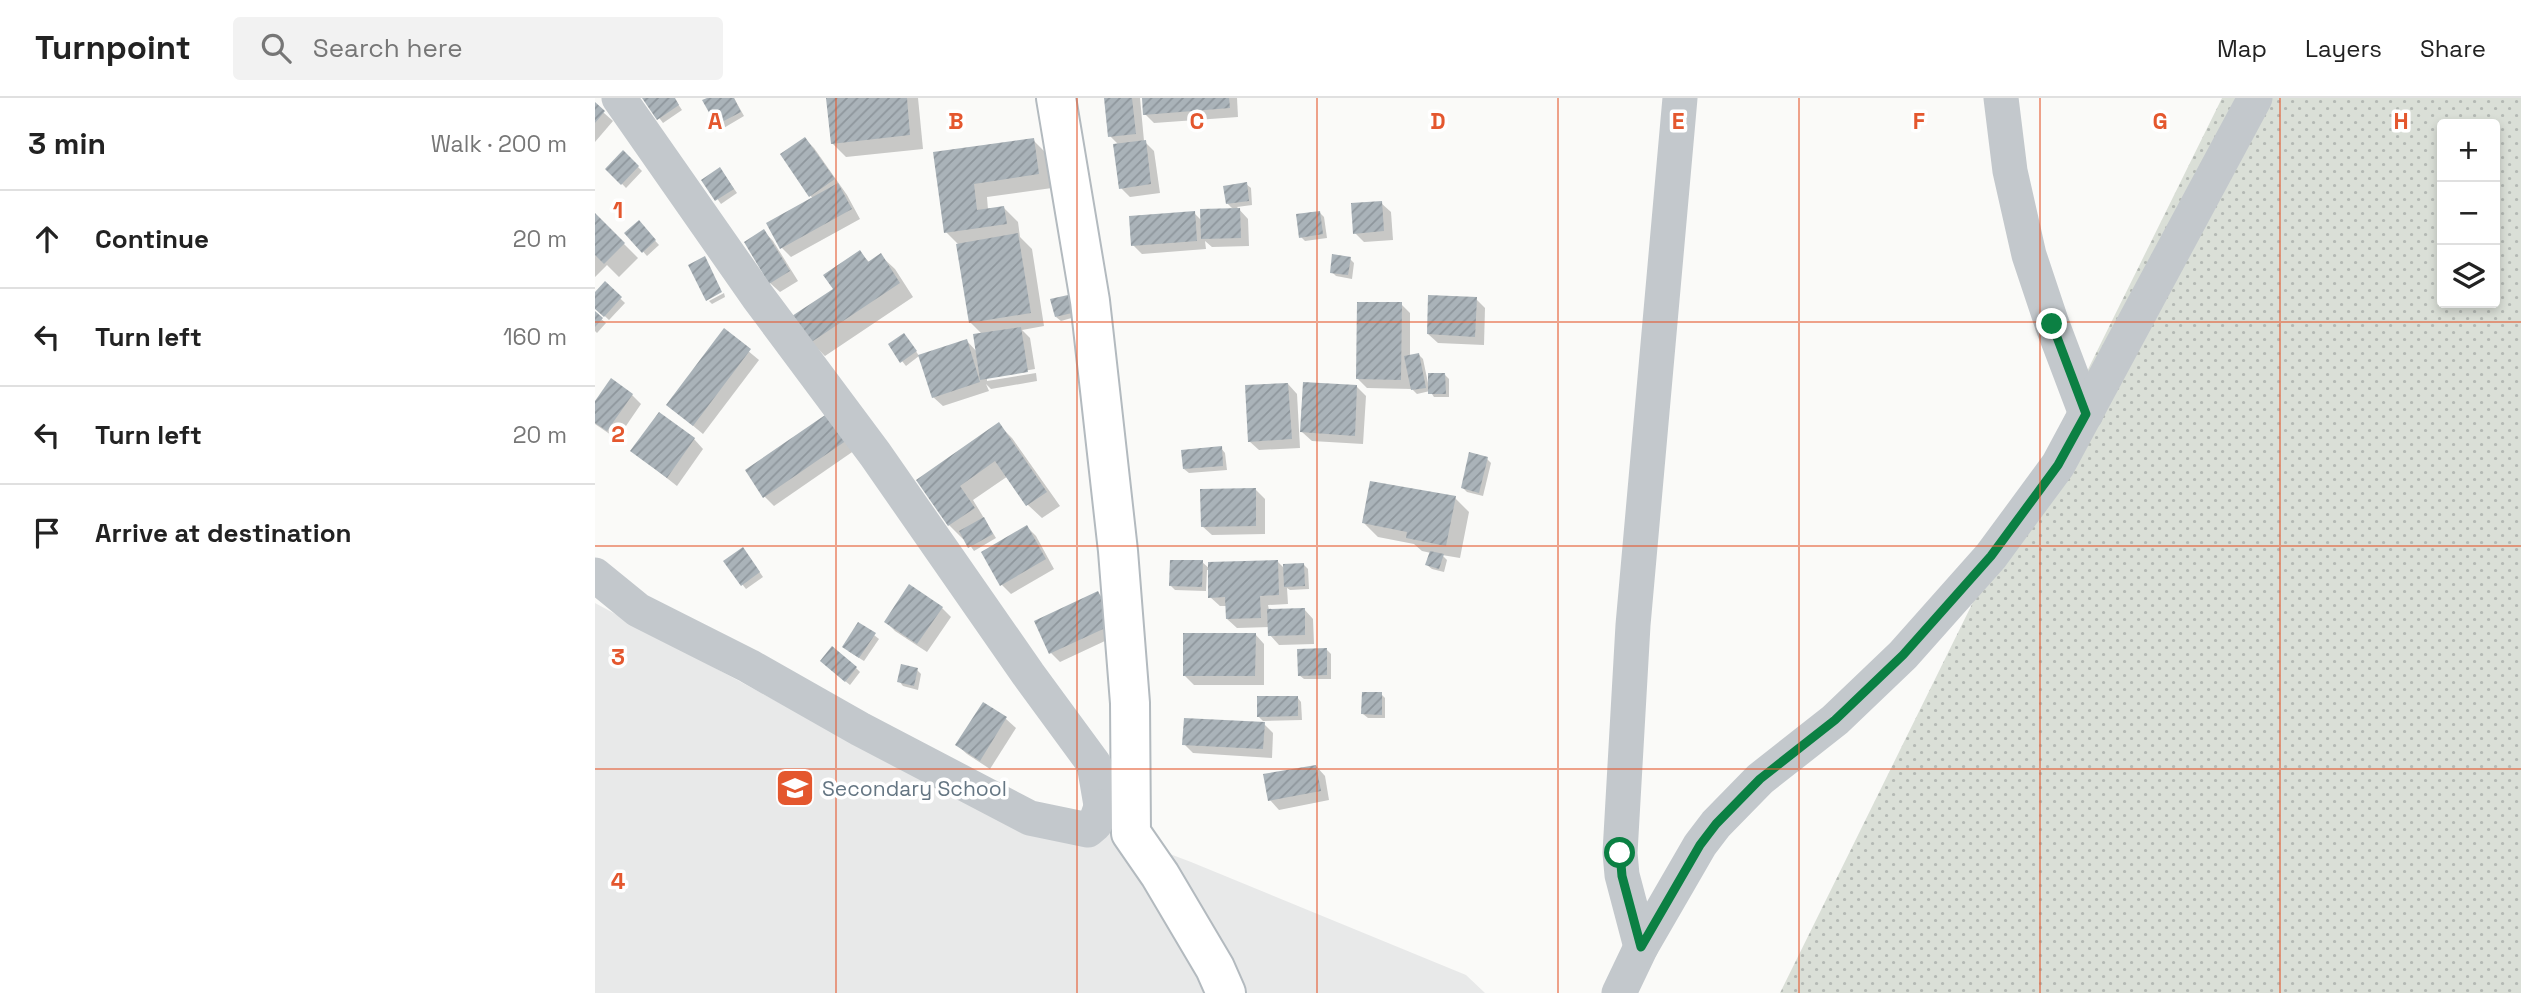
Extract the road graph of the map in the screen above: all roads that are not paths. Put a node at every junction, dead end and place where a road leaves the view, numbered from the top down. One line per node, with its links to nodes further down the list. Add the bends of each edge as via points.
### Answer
1 (619, 98): 8 (street, via 1094,764)
2 (1056, 98): 8 (main road, via 1090,301 1118,551 1130,703)
3 (1680, 98): 9 (street, via 1633,625 1620,853)
4 (2001, 98): 6 (street, via 2010,171 2029,255)
5 (2255, 98): 6 (street)
6 (2086, 414): 9 (street, via 2058,465 1991,556 1903,655 1835,720 1760,779 1716,824)
7 (595, 575): 8 (street, via 638,610 1030,818 1088,830 1101,807)
8 (1117, 822): 10 (main road, via 1160,875)
9 (1641, 947): 11 (street)
10 (1226, 993)
11 (1619, 993)

